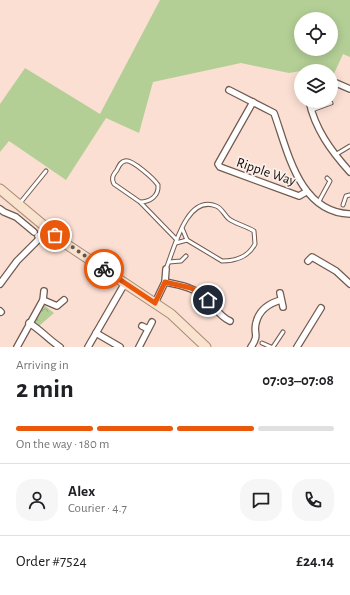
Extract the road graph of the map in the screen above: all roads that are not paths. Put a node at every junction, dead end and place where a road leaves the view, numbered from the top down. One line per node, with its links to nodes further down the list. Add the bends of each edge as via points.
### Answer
1 (338, 84): 2 (street)
2 (350, 89)
3 (229, 90): 4 (street)
4 (253, 102): 13 (street, via 274,113 297,176); 13 (street, Ripple Way, via 218,164 220,167 299,196)
5 (317, 108): 6 (lane)
6 (311, 110): 8 (street, via 320,132)
7 (350, 146): 8 (lane)
8 (335, 155): 10 (street)
9 (46, 171): 17 (lane)
10 (350, 172)
11 (327, 178): 16 (lane, via 330,181)
12 (1, 192): 17 (main road)
13 (306, 192): 16 (street)
14 (350, 195): 18 (lane, via 346,196)
15 (140, 202): 15 (lane, via 116,187 112,181 120,163 125,160 130,160 138,166 158,185 157,192 151,200); 24 (lane)
16 (318, 202): 20 (street, via 337,212)
17 (19, 204): 31 (main road, via 66,244)
18 (343, 205)
19 (0, 209): 22 (street, via 16,217)
20 (350, 214)
21 (182, 228): 23 (lane); 23 (lane, via 191,212 208,204 216,206 227,218 254,231 256,237 255,244 247,254 228,261 217,259); 24 (lane)
22 (37, 235): 25 (street); 32 (street)
23 (187, 240): 24 (lane)
24 (176, 242): 28 (lane)
25 (48, 244)
26 (186, 256): 28 (lane, via 181,261)
27 (308, 261): 33 (street, via 312,257 336,271)
28 (169, 262): 29 (lane)
29 (166, 269): 30 (street)
30 (165, 282): 39 (street); 42 (street, via 191,288 200,293 220,316)
31 (125, 283): 39 (main road); 46 (street)
32 (0, 284)
33 (350, 284)
34 (44, 291): 36 (street)
35 (280, 293): 38 (street)
36 (43, 300): 37 (street, via 57,306); 44 (street)
37 (64, 300)
38 (281, 300): 40 (street); 47 (street, via 270,303 262,313 256,323)
39 (155, 303): 54 (main road, via 183,324)
40 (283, 306)
41 (321, 308): 57 (street)
42 (230, 321)
43 (152, 322): 53 (street, via 145,327)
44 (29, 323): 49 (street); 50 (street)
45 (283, 332): 56 (lane)
46 (96, 333): 51 (street); 52 (street)
47 (257, 338): 48 (street); 55 (street)
48 (262, 343): 56 (lane)
49 (17, 347)
50 (60, 347)
51 (88, 347)
52 (120, 347)
53 (139, 347)
54 (206, 347)
55 (251, 347)
56 (272, 347)
57 (297, 347)

